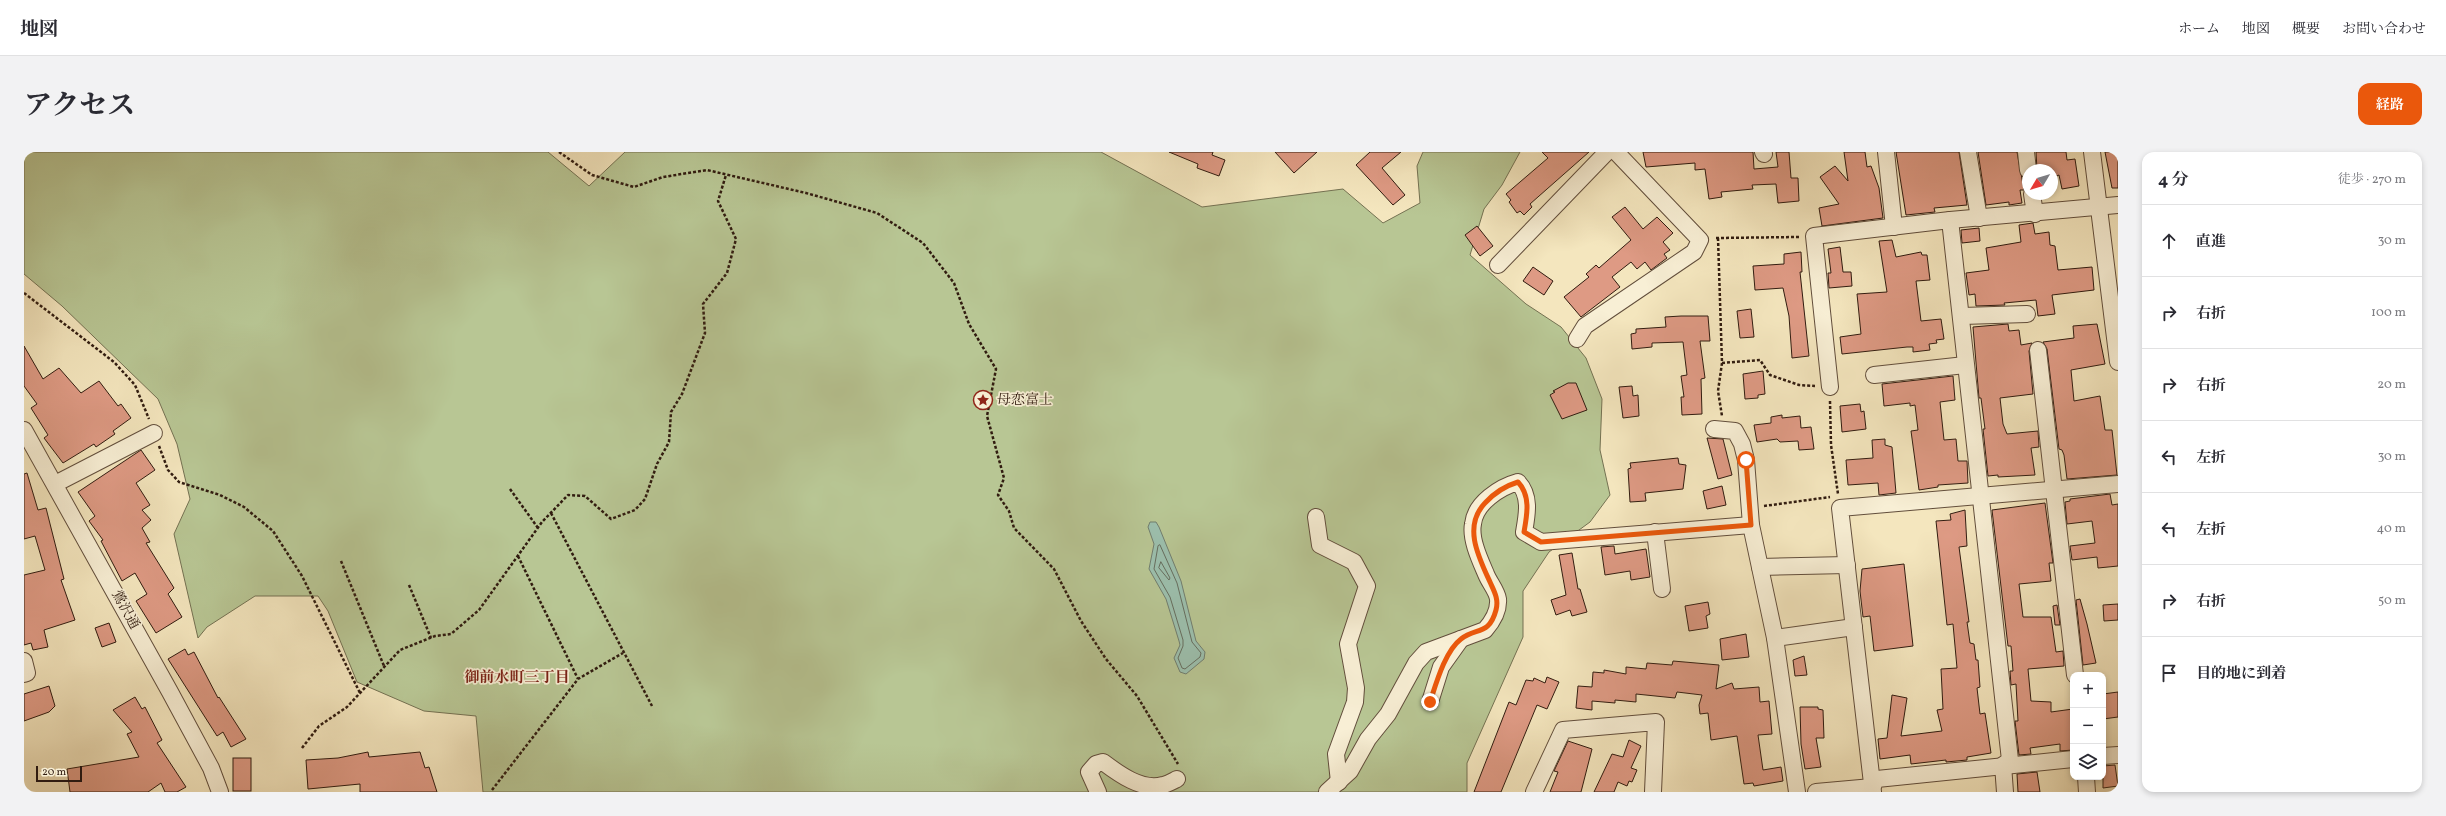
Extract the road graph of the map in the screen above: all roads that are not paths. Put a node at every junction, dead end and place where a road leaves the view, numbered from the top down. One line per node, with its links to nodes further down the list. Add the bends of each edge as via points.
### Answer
1 (1607, 152): 15 (street)
2 (1616, 152): 18 (street, via 1700,240 1694,252 1585,326)
3 (1886, 152): 14 (street)
4 (1968, 152): 12 (street)
5 (2026, 152): 7 (street)
6 (2092, 152): 10 (street)
7 (2027, 164)
8 (2033, 200): 11 (street)
9 (2118, 206): 10 (street)
10 (2100, 207): 11 (street); 20 (street)
11 (2035, 214): 12 (street)
12 (1979, 218): 13 (street)
13 (1950, 220): 14 (street); 17 (street)
14 (1894, 227): 23 (street, via 1814,236)
15 (1498, 265)
16 (2027, 314): 17 (street)
17 (1962, 316): 21 (street)
18 (1577, 339)
19 (2038, 350): 29 (street)
20 (2118, 362)
21 (1965, 365): 22 (street); 30 (street)
22 (1874, 375)
23 (1830, 387)
24 (1719, 428): 32 (street, via 1735,431 1742,444)
25 (154, 433): 27 (street)
26 (25, 435): 27 (street, 鶯沢通)
27 (55, 484): 52 (street, 鶯沢通, via 208,761)
28 (2118, 484): 29 (street)
29 (2055, 490): 30 (street); 41 (street)
30 (1981, 496): 34 (street, via 1839,502); 47 (street, via 2010,760)
31 (1316, 517): 50 (street, via 1320,545 1354,562 1367,586 1348,644 1356,688 1355,702 1336,754)
32 (1751, 525): 33 (street); 35 (street)
33 (1655, 532): 36 (street); 39 (street, via 1541,542 1524,532 1528,510 1524,489 1518,482 1507,486 1494,494 1480,508 1472,523 1473,536 1498,599 1496,610 1485,630)
34 (1846, 565): 35 (street); 37 (street)
35 (1760, 567): 38 (street)
36 (1662, 589)
37 (1854, 628): 38 (street); 51 (street)
38 (1775, 638): 56 (street)
39 (1460, 639): 43 (street, via 1441,667); 50 (street, via 1426,652 1416,663 1388,714 1368,739 1356,762)
40 (24, 661): 42 (street, via 27,673)
41 (2075, 672)
42 (24, 674)
43 (1430, 702)
44 (2118, 755): 45 (street)
45 (2106, 756)
46 (2070, 759): 47 (street)
47 (2003, 765): 51 (street, via 1877,779); 58 (street)
48 (1178, 779): 53 (street, via 1162,786 1147,786 1118,773 1103,762 1096,764 1088,772)
49 (2086, 780): 59 (street)
50 (1333, 787)
51 (1873, 789): 57 (street)
52 (220, 792)
53 (1098, 792)
54 (1534, 792): 55 (street, via 1563,730 1656,722)
55 (1653, 792)
56 (1797, 792)
57 (1816, 792)
58 (2006, 792)
59 (2087, 792)

